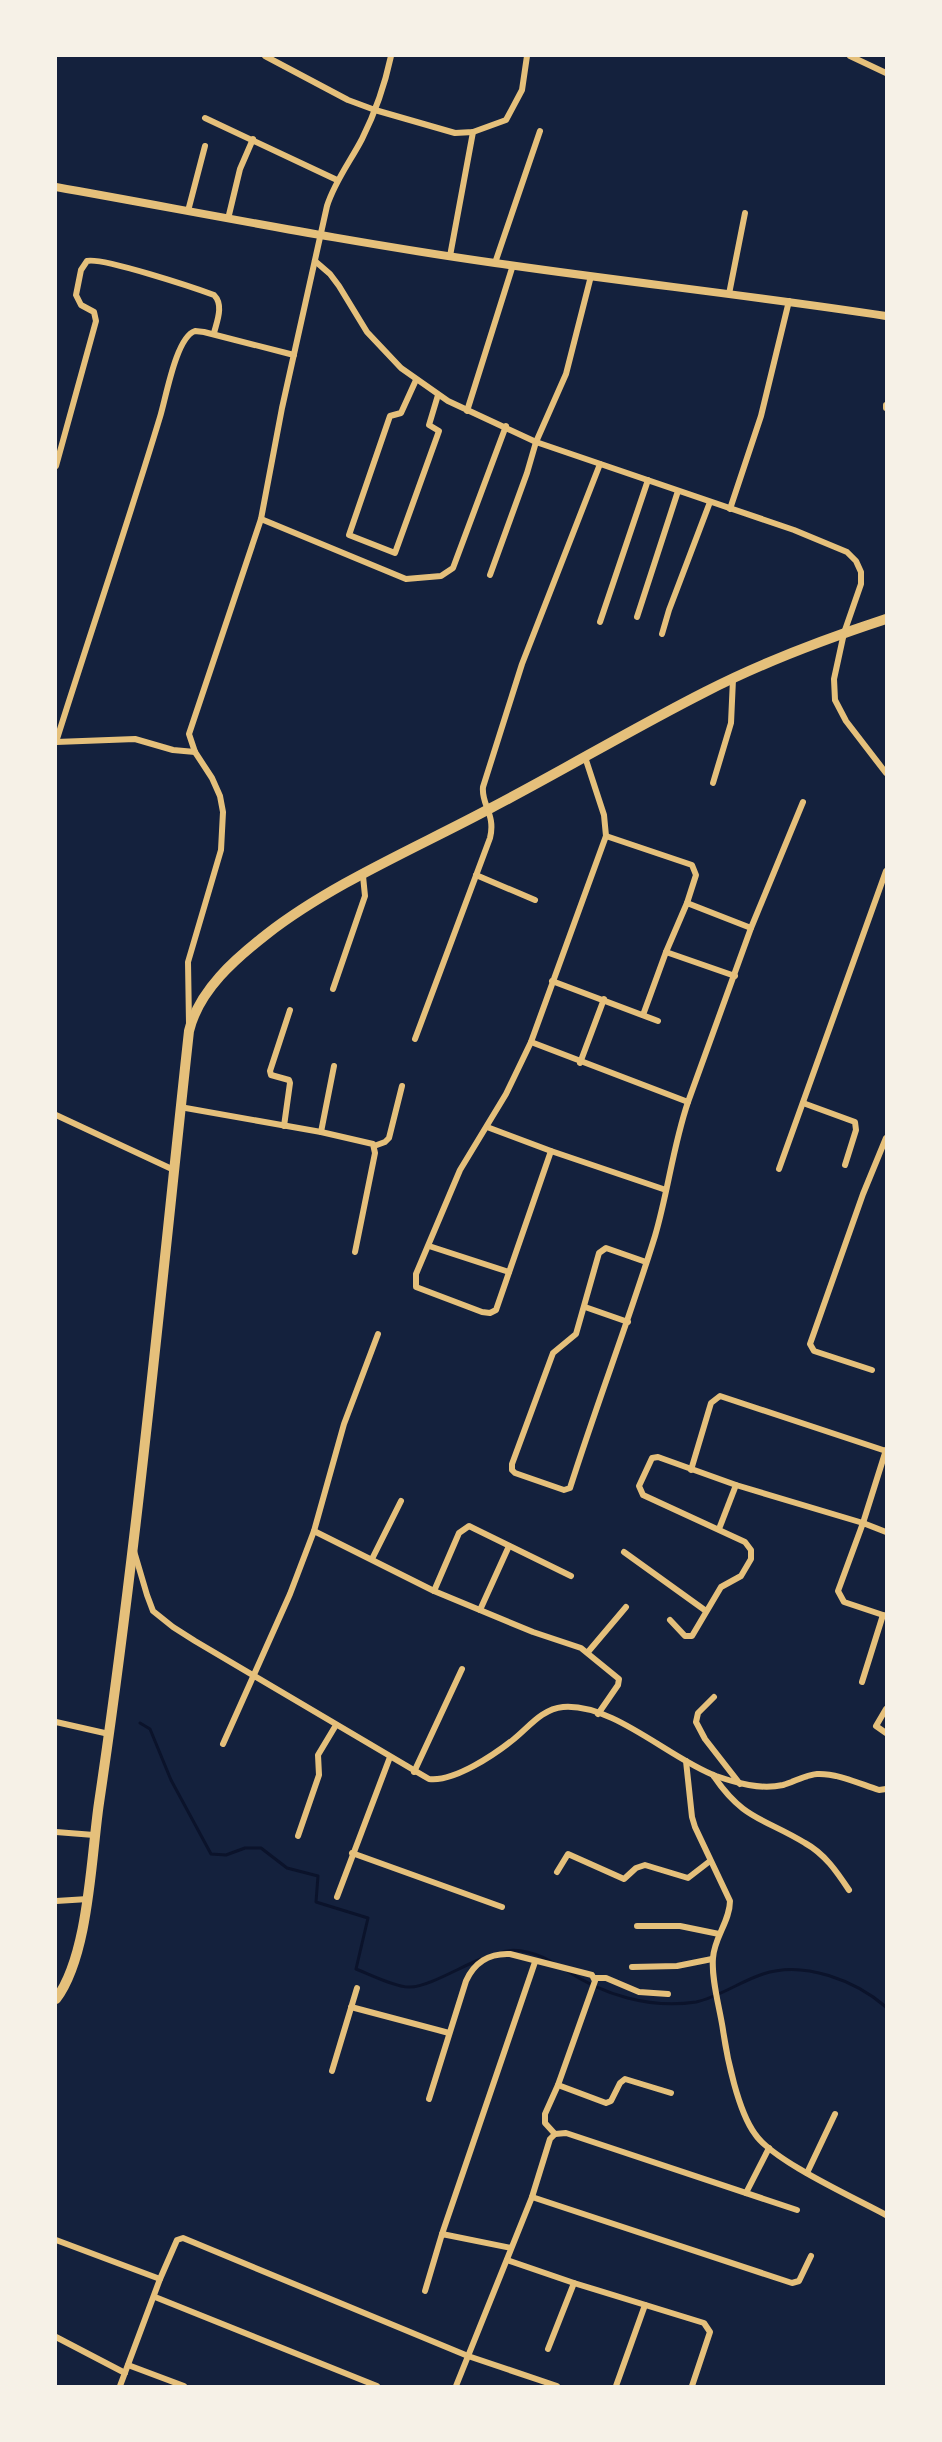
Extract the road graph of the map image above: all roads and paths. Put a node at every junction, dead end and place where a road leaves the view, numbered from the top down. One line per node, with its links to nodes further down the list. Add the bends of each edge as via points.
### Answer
1 (265, 56): 6 (street)
2 (391, 56): 6 (street)
3 (527, 56): 9 (street, via 522,90 506,120)
4 (850, 56): 5 (street)
5 (886, 73)
6 (375, 110): 9 (street, via 455,133); 12 (street)
7 (205, 118): 10 (street)
8 (540, 131): 20 (street)
9 (473, 132): 18 (street)
10 (253, 139): 12 (street); 16 (street, via 240,169)
11 (205, 146): 14 (street)
12 (337, 180): 17 (street)
13 (56, 187): 14 (street)
14 (188, 211): 16 (street)
15 (745, 213): 23 (street)
16 (228, 219): 17 (street)
17 (320, 236): 18 (street); 19 (street)
18 (450, 256): 20 (street)
19 (315, 261): 27 (street); 28 (street, via 339,286 367,332)
20 (495, 263): 21 (street)
21 (513, 266): 22 (street); 30 (street)
22 (591, 276): 23 (street); 32 (street, via 566,374)
23 (729, 294): 24 (street)
24 (789, 301): 25 (street); 38 (street, via 761,416)
25 (886, 316)
26 (214, 333): 27 (street); 34 (street, via 220,307 214,295 140,272 87,261 76,295 81,305 94,312 96,321); 47 (street, via 190,332 180,347 56,742 135,739)
27 (294, 356): 39 (street)
28 (416, 380): 29 (street); 29 (street, via 401,413 390,416 349,535 395,552 439,431 429,425)
29 (438, 395): 30 (street)
30 (467, 411): 31 (street)
31 (506, 426): 32 (street); 39 (street, via 453,568 441,576 406,579)
32 (536, 442): 33 (street); 40 (street)
33 (600, 465): 35 (street); 52 (street, via 522,664 483,787 482,794)
34 (56, 466)
35 (648, 480): 36 (street); 43 (street)
36 (678, 491): 37 (street); 41 (street)
37 (710, 502): 38 (street); 45 (street)
38 (730, 509): 44 (street, via 833,545 856,561 861,584)
39 (261, 519): 47 (street, via 191,724 189,734)
40 (490, 575)
41 (637, 617)
42 (886, 619): 44 (highway)
43 (600, 622)
44 (844, 633): 46 (highway); 49 (street, via 834,680 836,700 846,721)
45 (663, 634)
46 (733, 679): 48 (highway); 50 (street, via 731,723)
47 (195, 752): 68 (street, via 220,796 223,832 188,962)
48 (585, 757): 52 (highway); 53 (street, via 604,815)
49 (886, 773)
50 (713, 783)
51 (803, 802): 59 (street)
52 (490, 809): 55 (street, via 492,831); 56 (highway)
53 (606, 836): 58 (street, via 692,865 696,875); 62 (street)
54 (886, 872): 75 (street)
55 (476, 875): 57 (street); 69 (street)
56 (363, 876): 63 (street, via 365,896); 68 (highway, via 298,912 227,968 206,994)
57 (535, 900)
58 (687, 903): 59 (street); 60 (street)
59 (752, 928): 61 (street)
60 (666, 952): 61 (street); 66 (street)
61 (735, 976): 74 (street)
62 (552, 981): 64 (street); 70 (street)
63 (333, 989)
64 (604, 999): 66 (street); 71 (street)
65 (290, 1010): 78 (street, via 270,1071 290,1083)
66 (643, 1015): 67 (street)
67 (658, 1021)
68 (189, 1031): 76 (highway)
69 (415, 1039)
70 (531, 1042): 71 (street); 79 (street)
71 (580, 1062): 74 (street)
72 (334, 1066): 80 (street)
73 (402, 1086): 82 (street, via 388,1140)
74 (688, 1102): 87 (street)
75 (802, 1104): 84 (street, via 855,1122); 85 (street)
76 (180, 1107): 78 (street); 86 (highway)
77 (56, 1115): 86 (street)
78 (284, 1126): 80 (street)
79 (487, 1127): 83 (street); 88 (street, via 460,1170)
80 (321, 1132): 82 (street)
81 (886, 1138): 95 (street, via 810,1344 814,1351)
82 (374, 1146): 89 (street)
83 (551, 1151): 87 (street); 91 (street)
84 (845, 1165)
85 (779, 1169)
86 (174, 1170): 104 (highway)
87 (666, 1190): 90 (street)
88 (429, 1246): 91 (street); 91 (street, via 416,1274 416,1287 482,1312 496,1310)
89 (355, 1252)
90 (646, 1262): 92 (street, via 606,1248 601,1250); 93 (street)
91 (509, 1272)
92 (585, 1307): 93 (street); 93 (street, via 576,1334 553,1353 512,1464 513,1472 521,1476 564,1490 570,1488)
93 (628, 1322)
94 (378, 1334): 102 (street, via 344,1424)
95 (872, 1370)
96 (886, 1451): 97 (street, via 720,1395 711,1403); 100 (street)
97 (692, 1470): 98 (street); 101 (street, via 653,1456 640,1492)
98 (736, 1485): 100 (street); 101 (street)
99 (401, 1501): 107 (street)
100 (863, 1523): 103 (street); 113 (street, via 838,1594 844,1602)
101 (719, 1529): 112 (street, via 749,1545 751,1558 741,1576 721,1587)
102 (314, 1531): 107 (street); 117 (street)
103 (886, 1532)
104 (133, 1546): 117 (street, via 149,1603 158,1616); 124 (highway)
105 (509, 1546): 108 (street); 109 (street, via 471,1526 464,1527); 111 (street)
106 (624, 1552): 112 (street)
107 (372, 1559): 109 (street)
108 (571, 1576)
109 (434, 1591): 111 (street)
110 (626, 1607): 115 (street)
111 (480, 1610): 115 (street)
112 (706, 1611): 114 (street, via 690,1637)
113 (885, 1615): 118 (street)
114 (670, 1620)
115 (588, 1652): 121 (street, via 619,1679)
116 (462, 1669): 129 (street)
117 (254, 1677): 123 (street); 126 (street)
118 (862, 1682)
119 (714, 1697): 131 (street, via 698,1713 696,1722)
120 (886, 1709): 125 (street, via 876,1726)
121 (598, 1714): 128 (street); 129 (street, via 570,1707 548,1711 497,1751 448,1777 429,1779)
122 (56, 1722): 124 (street)
123 (336, 1725): 127 (street); 135 (street, via 318,1755 319,1775)
124 (109, 1734): 134 (highway)
125 (886, 1734)
126 (223, 1744)
127 (390, 1757): 129 (street); 136 (street)
128 (686, 1761): 130 (street); 137 (street, via 692,1817)
129 (414, 1772)
130 (713, 1775): 131 (street); 139 (street, via 730,1798 749,1814 806,1843 828,1861)
131 (740, 1784): 132 (street, via 782,1785 820,1774)
132 (886, 1789)
133 (56, 1832): 134 (street)
134 (94, 1835): 141 (highway)
135 (298, 1836)
136 (352, 1853): 140 (street); 143 (street)
137 (710, 1861): 138 (street, via 688,1878 645,1865 624,1879 568,1854); 145 (street, via 730,1901)
138 (556, 1872)
139 (849, 1890)
140 (337, 1897)
141 (88, 1899): 142 (street); 152 (highway, via 79,1942)
142 (56, 1901)
143 (502, 1907)
144 (637, 1926): 145 (street, via 681,1926)
145 (719, 1934): 146 (street)
146 (712, 1959): 148 (street, via 677,1966); 161 (street, via 737,2090 752,2130)
147 (535, 1962): 149 (street); 154 (street, via 503,1954 475,1965); 167 (street)
148 (632, 1967)
149 (595, 1978): 151 (street, via 606,1978 639,1992); 156 (street)
150 (357, 1988): 153 (street)
151 (668, 1994)
152 (56, 1999)
153 (351, 2007): 154 (street); 155 (street)
154 (449, 2033): 158 (street)
155 (332, 2071)
156 (558, 2085): 157 (street, via 606,2103 625,2079); 160 (street, via 544,2118)
157 (671, 2092)
158 (429, 2099)
159 (835, 2114): 162 (street)
160 (555, 2134): 163 (street, via 566,2133); 164 (street)
161 (769, 2148): 162 (street); 163 (street)
162 (807, 2173): 166 (street)
163 (746, 2193): 165 (street)
164 (532, 2197): 169 (street); 170 (street, via 792,2283 799,2281)
165 (797, 2210)
166 (886, 2215)
167 (442, 2234): 169 (street); 174 (street)
168 (56, 2240): 172 (street)
169 (511, 2248): 171 (street)
170 (811, 2256)
171 (507, 2260): 173 (street); 179 (street)
172 (160, 2279): 175 (street); 179 (street, via 177,2240 186,2238)
173 (574, 2283): 176 (street); 178 (street)
174 (425, 2291)
175 (155, 2297): 180 (street); 184 (street)
176 (645, 2305): 187 (street); 188 (street, via 704,2323 709,2328)
177 (56, 2337): 181 (street)
178 (548, 2349)
179 (468, 2356): 185 (street); 186 (street)
180 (128, 2365): 181 (street); 183 (street)
181 (125, 2373): 182 (street)
182 (120, 2386)
183 (183, 2386)
184 (376, 2386)
185 (456, 2386)
186 (557, 2386)
187 (616, 2386)
188 (692, 2386)

